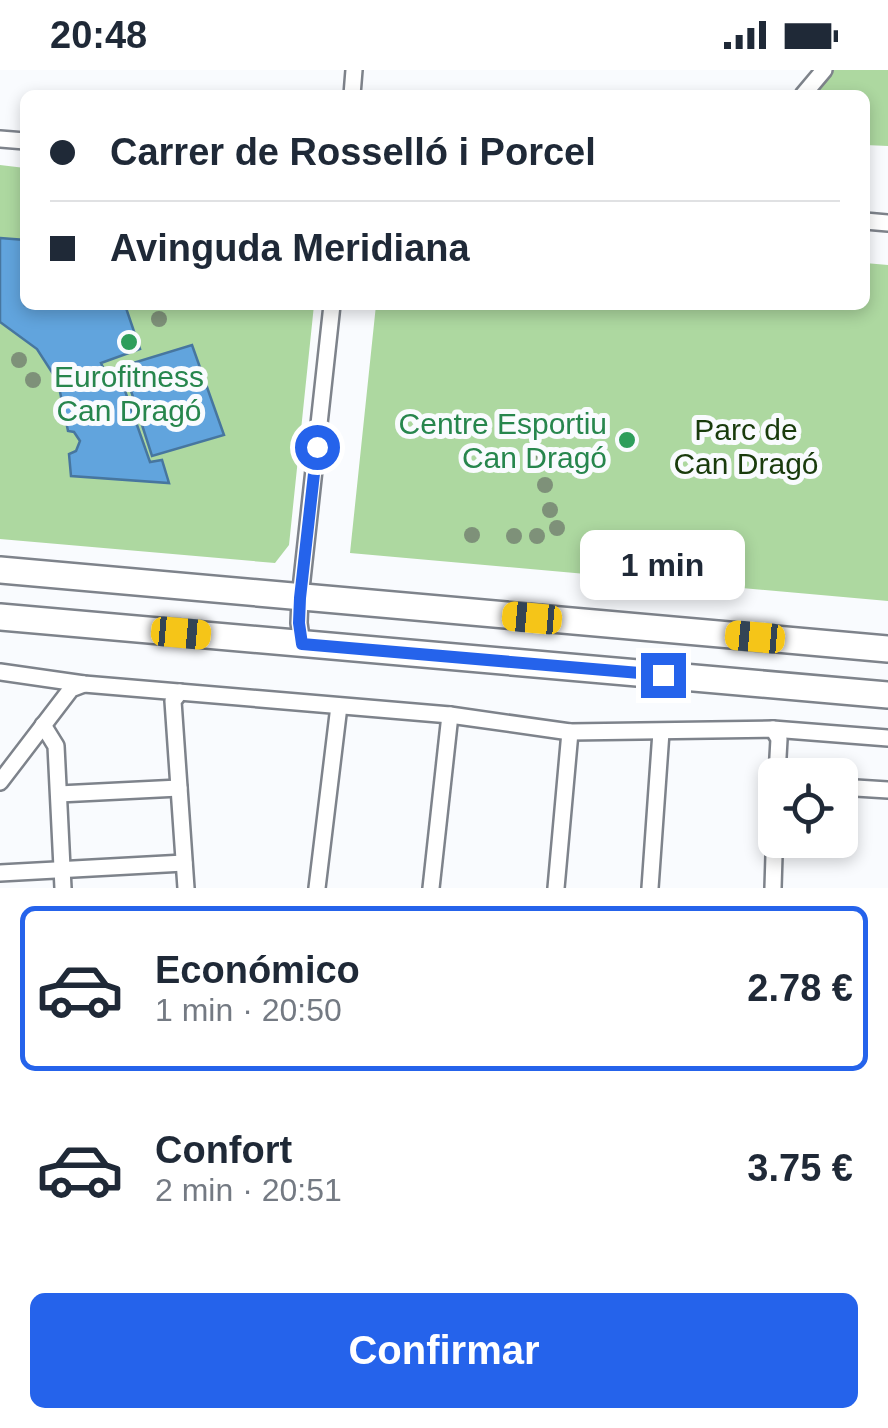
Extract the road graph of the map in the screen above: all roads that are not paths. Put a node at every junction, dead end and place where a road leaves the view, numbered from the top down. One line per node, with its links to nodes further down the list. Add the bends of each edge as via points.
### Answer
1 (824, 70): 2 (street)
2 (806, 90)
3 (331, 310): 5 (street)
4 (0, 570): 5 (main road)
5 (300, 598): 7 (street); 8 (main road)
6 (0, 617): 7 (main road)
7 (302, 644): 12 (main road)
8 (888, 649)
9 (0, 672): 10 (street)
10 (84, 684): 11 (street); 15 (street, via 71,689)
11 (180, 692): 13 (street); 22 (street, via 173,702)
12 (888, 695)
13 (339, 706): 14 (street); 32 (street)
14 (450, 716): 17 (street); 33 (street)
15 (44, 725): 21 (street); 25 (street, via 56,746)
16 (773, 729): 18 (street); 19 (street); 20 (street)
17 (570, 732): 18 (street); 34 (street)
18 (662, 732): 35 (street)
19 (888, 738)
20 (777, 758)
21 (0, 782)
22 (179, 788): 25 (street); 27 (street)
23 (858, 788): 24 (street)
24 (888, 790)
25 (59, 794): 28 (street)
26 (774, 858): 36 (street)
27 (184, 863): 28 (street); 31 (street)
28 (62, 870): 29 (street); 30 (street)
29 (0, 872)
30 (63, 888)
31 (186, 888)
32 (317, 888)
33 (431, 888)
34 (556, 888)
35 (650, 888)
36 (773, 888)

